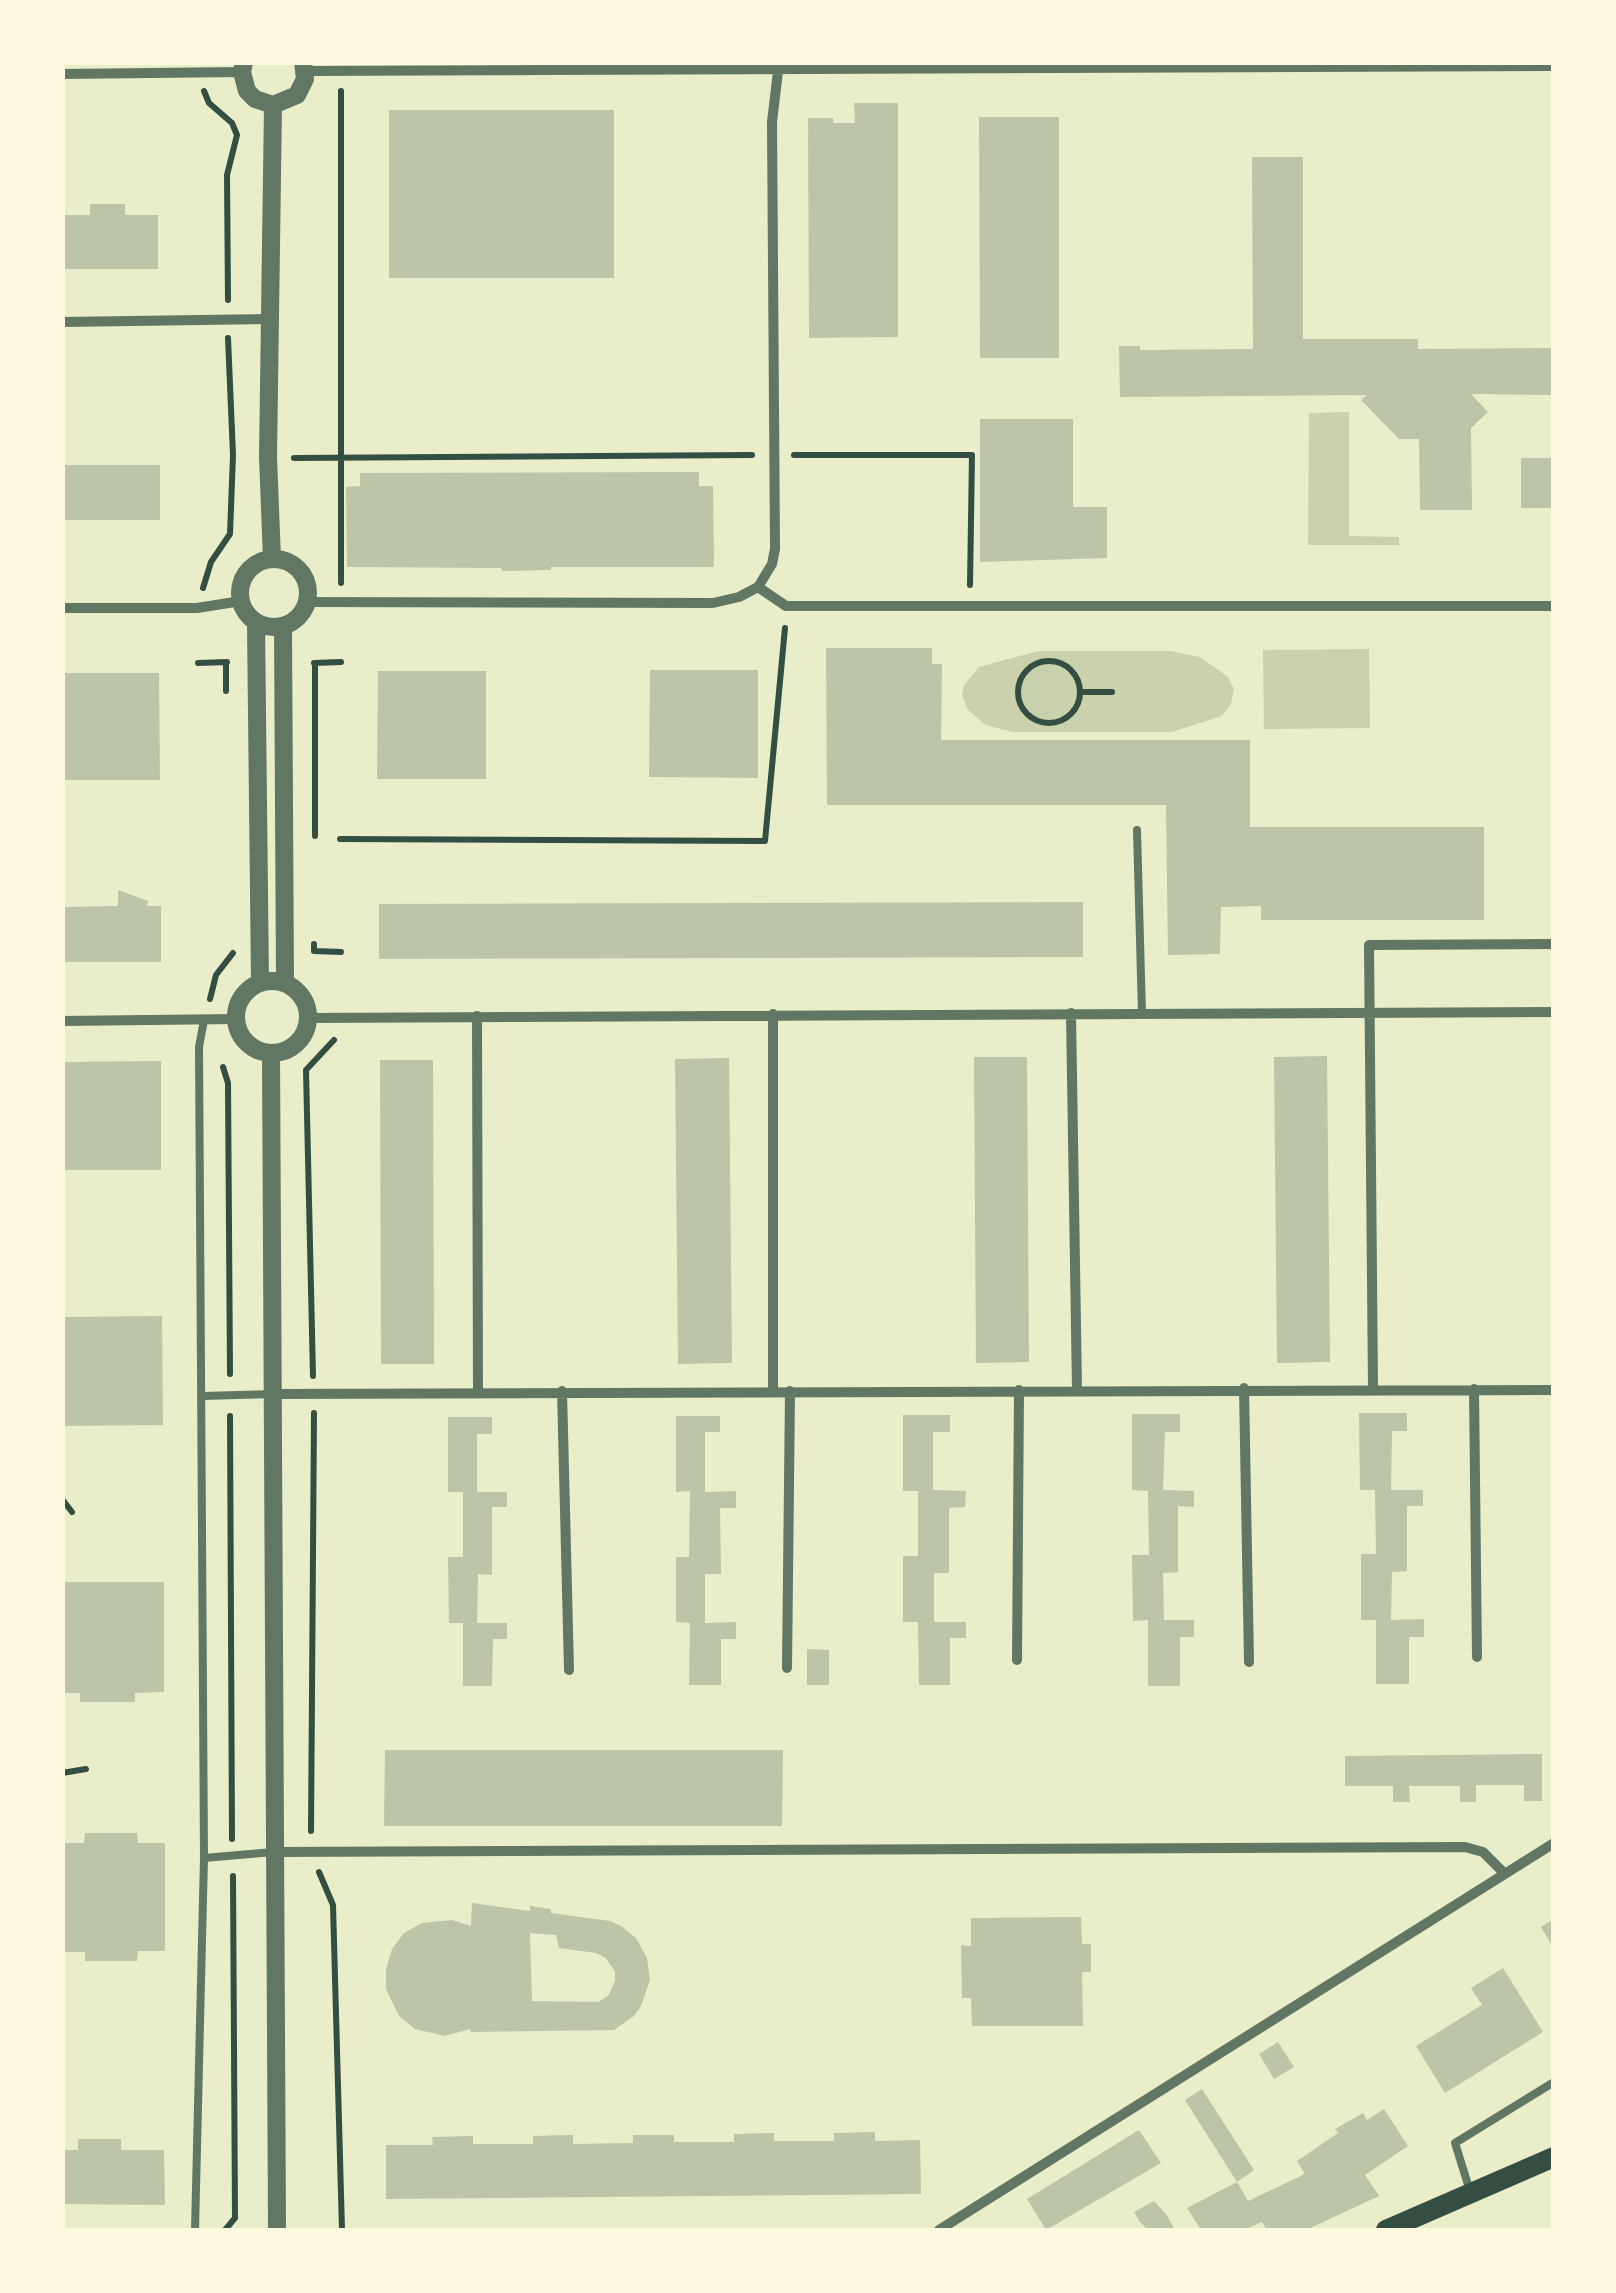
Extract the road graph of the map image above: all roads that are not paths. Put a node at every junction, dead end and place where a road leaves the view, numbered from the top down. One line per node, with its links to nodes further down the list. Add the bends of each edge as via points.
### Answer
1 (779, 65): 2 (street); 4 (street); 10 (street, via 772,122 775,549)
2 (1554, 66)
3 (243, 67): 5 (street); 6 (street, via 243,83 254,99)
4 (304, 67): 6 (street, via 297,95)
5 (62, 74)
6 (273, 106): 7 (street)
7 (270, 319): 8 (street); 9 (street)
8 (62, 322)
9 (272, 559): 11 (street, via 251,568); 12 (street, via 300,572)
10 (758, 586): 12 (street, via 712,603); 13 (street, via 786,606)
11 (241, 601): 14 (street, via 197,608); 15 (street)
12 (307, 602): 16 (street)
13 (1554, 606)
14 (62, 608)
15 (256, 623): 16 (street); 19 (street)
16 (283, 626): 20 (street)
17 (1137, 830): 24 (lane)
18 (1554, 944): 25 (street, via 1369,945)
19 (260, 983): 20 (street); 28 (street, via 239,1001)
20 (285, 984): 27 (street, via 299,993)
21 (1554, 1012): 25 (street)
22 (1071, 1013): 23 (street); 24 (street); 37 (street)
23 (773, 1014): 26 (street); 40 (street)
24 (1142, 1014): 25 (street)
25 (1370, 1014): 33 (street)
26 (477, 1016): 27 (street); 41 (street)
27 (308, 1018): 31 (street, via 300,1039)
28 (236, 1019): 29 (street); 31 (street, via 250,1046)
29 (204, 1020): 30 (street); 43 (lane, via 198,1047)
30 (62, 1021)
31 (271, 1053): 42 (street)
32 (1244, 1388): 33 (street); 37 (street); 46 (street)
33 (1374, 1389): 34 (street)
34 (1474, 1389): 38 (street); 44 (street)
35 (790, 1390): 36 (street); 40 (street); 47 (street)
36 (1019, 1390): 37 (street); 45 (street)
37 (1077, 1390)
38 (1554, 1390)
39 (562, 1391): 40 (street); 41 (street); 48 (street)
40 (773, 1392)
41 (478, 1393): 42 (street)
42 (274, 1394): 43 (lane); 50 (street)
43 (203, 1396): 51 (lane)
44 (1477, 1657)
45 (1018, 1660)
46 (1249, 1662)
47 (787, 1668)
48 (569, 1670)
49 (1554, 1843): 52 (street)
50 (274, 1852): 51 (lane); 52 (street, via 1465,1847 1483,1852); 57 (street)
51 (204, 1858): 56 (lane)
52 (1504, 1874): 58 (street)
53 (1554, 2082): 55 (lane, via 1455,2143)
54 (1554, 2158): 55 (main road)
55 (1471, 2193): 59 (main road)
56 (195, 2230)
57 (277, 2230)
58 (939, 2230)
59 (1386, 2230)

